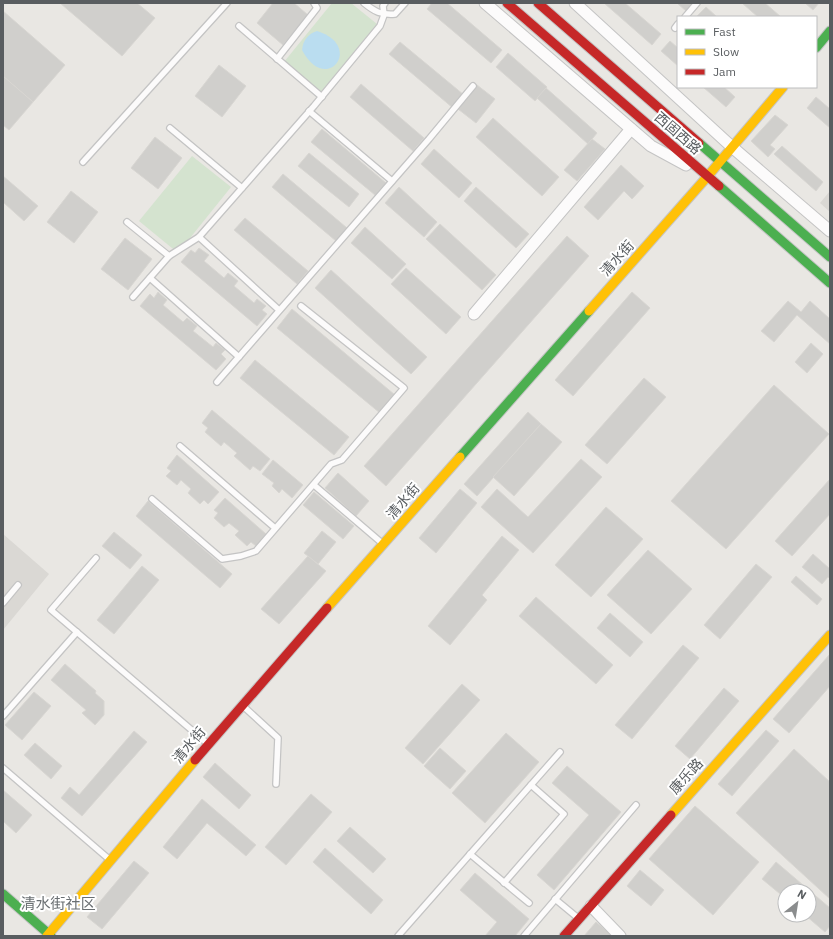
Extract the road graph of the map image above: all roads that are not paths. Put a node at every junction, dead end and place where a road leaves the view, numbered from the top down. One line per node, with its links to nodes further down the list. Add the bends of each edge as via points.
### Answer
1 (227, 3): 24 (lane)
2 (314, 3): 16 (lane, via 317,8)
3 (364, 3): 11 (lane, via 375,12)
4 (385, 3): 11 (lane)
5 (405, 3): 11 (lane, via 395,14)
6 (485, 3): 22 (street)
7 (507, 3): 26 (main road, 西固西路)
8 (538, 3): 25 (main road, 西固西路)
9 (575, 3): 23 (street)
10 (697, 3): 12 (lane)
11 (384, 15): 19 (lane, via 380,26)
12 (686, 16)
13 (239, 26): 16 (lane)
14 (830, 31): 15 (main road)
15 (817, 47)
16 (277, 59): 19 (lane)
17 (473, 86): 27 (lane)
18 (782, 88): 23 (main road, 清水街)
19 (322, 97): 20 (lane)
20 (309, 111): 27 (lane); 28 (lane)
21 (170, 128): 28 (lane)
22 (631, 129): 26 (street, via 651,146); 39 (street)
23 (732, 146): 25 (main road, 清水街); 30 (street)
24 (83, 162)
25 (720, 162): 26 (main road, 清水街); 33 (main road, 西固西路)
26 (708, 177): 35 (main road, 西固西路); 46 (main road, 清水街)
27 (392, 181): 38 (lane)
28 (242, 188): 31 (lane)
29 (127, 222): 32 (lane)
30 (830, 231)
31 (198, 237): 32 (lane); 38 (lane)
32 (169, 256): 34 (lane)
33 (830, 257)
34 (150, 278): 36 (lane); 40 (lane)
35 (830, 283)
36 (133, 298)
37 (301, 306): 43 (lane, via 404,388 342,460 331,464)
38 (279, 310): 40 (lane)
39 (474, 314)
40 (239, 356): 41 (lane)
41 (216, 382)
42 (180, 446): 45 (lane)
43 (314, 485): 45 (lane); 46 (lane)
44 (152, 499): 45 (lane, via 222,559 256,551)
45 (275, 528)
46 (383, 544): 52 (main road, 清水街)
47 (96, 558): 50 (lane, via 51,610)
48 (18, 585): 49 (lane)
49 (3, 603)
50 (77, 632): 53 (lane); 54 (lane)
51 (830, 635): 66 (main road, 康乐路)
52 (241, 705): 54 (main road, 清水街); 57 (lane, via 278,738)
53 (3, 716)
54 (208, 744): 61 (main road, 清水街)
55 (560, 752): 58 (lane)
56 (3, 768): 61 (lane)
57 (276, 784)
58 (531, 784): 60 (lane); 62 (lane, via 564,814)
59 (636, 805): 64 (lane)
60 (470, 854): 62 (lane); 69 (lane)
61 (111, 860): 68 (main road, 清水街)
62 (504, 883): 65 (lane)
63 (3, 894): 68 (main road)
64 (556, 899): 67 (lane); 70 (lane)
65 (529, 903)
66 (591, 906): 67 (main road, 康乐路); 72 (street)
67 (579, 919): 71 (main road, 康乐路)
68 (49, 935)
69 (398, 936)
70 (524, 936)
71 (564, 936)
72 (620, 936)

